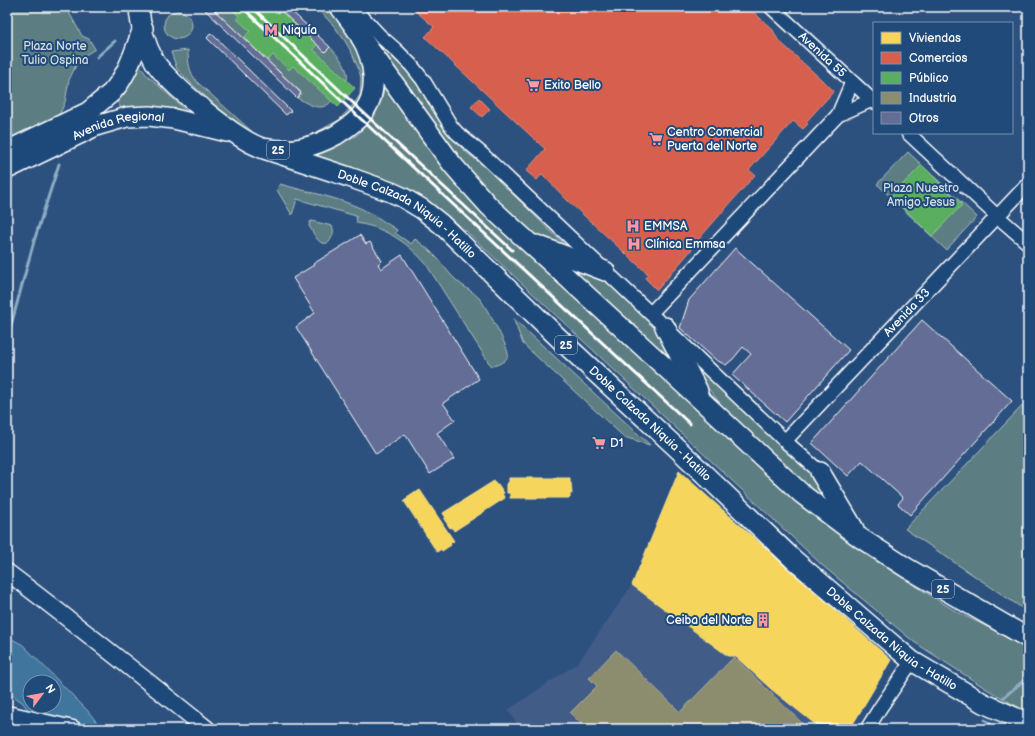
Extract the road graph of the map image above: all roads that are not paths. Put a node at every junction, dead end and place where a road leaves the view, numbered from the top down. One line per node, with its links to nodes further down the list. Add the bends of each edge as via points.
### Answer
1 (139, 7): 5 (highway, 25)
2 (340, 7): 6 (highway, 25)
3 (353, 7): 19 (street, via 411,65 451,126)
4 (771, 7): 7 (street, Avenida 55)
5 (143, 28): 10 (highway, 25, via 150,51 164,74); 13 (highway, Avenida Regional, via 125,72 111,93 88,112)
6 (362, 38): 12 (highway, 25, via 373,76 370,101 361,115 347,128 327,140 308,147 292,150); 17 (highway, 25, via 452,164 489,206)
7 (852, 82): 8 (street, Avenida 55); 9 (street)
8 (873, 101): 9 (street)
9 (838, 115): 20 (street)
10 (236, 134): 12 (highway, 25); 14 (highway, Avenida Regional / 25, via 174,119 149,116 127,118 96,126)
11 (909, 134): 16 (street)
12 (261, 148): 28 (highway, Doble Calzada Niquia - Hatillo / 25, via 391,192 431,215 793,559)
13 (7, 151)
14 (7, 169)
15 (1028, 184): 16 (street, Avenida 33)
16 (997, 216): 18 (street); 23 (street, Avenida 33)
17 (528, 241): 19 (highway); 22 (highway, 25)
18 (1028, 243)
19 (605, 271): 20 (street)
20 (651, 313): 21 (street)
21 (666, 327): 22 (highway); 23 (street)
22 (703, 402): 25 (highway, 25, via 802,494)
23 (785, 441): 24 (street)
24 (820, 472): 25 (highway)
25 (859, 537): 27 (highway, 25)
26 (7, 572): 32 (main road)
27 (1028, 638)
28 (912, 661): 30 (highway, Doble Calzada Niquia - Hatillo / 25, via 983,703); 33 (street)
29 (7, 714): 31 (main road)
30 (1028, 723)
31 (73, 729)
32 (207, 729)
33 (867, 729)

